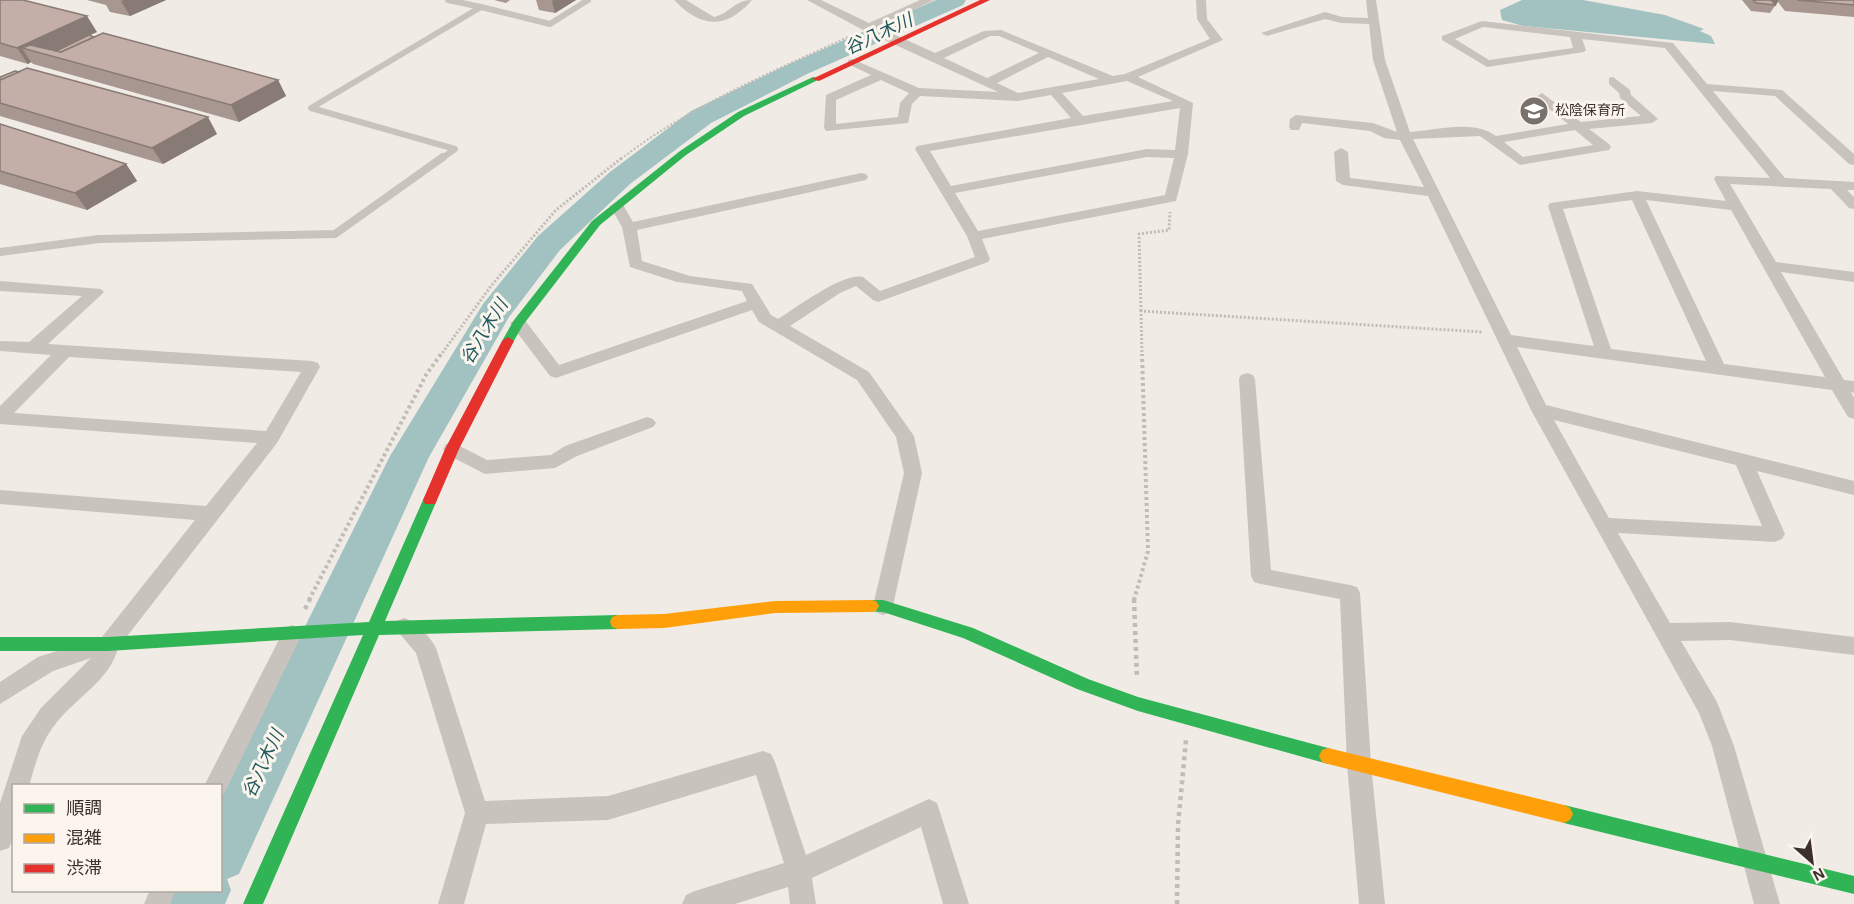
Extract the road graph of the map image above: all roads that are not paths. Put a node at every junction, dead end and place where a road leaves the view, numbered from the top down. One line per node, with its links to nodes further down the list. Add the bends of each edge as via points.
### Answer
1 (448, 0): 11 (lane)
2 (588, 0): 11 (lane, via 550,24)
3 (679, 0): 4 (street, via 712,21 724,19)
4 (747, 0)
5 (812, 0): 14 (street)
6 (893, 0): 12 (street)
7 (929, 0): 12 (street)
8 (986, 0): 17 (street)
9 (1201, 0): 22 (street, via 1202,19 1217,40)
10 (1371, 0): 13 (street)
11 (481, 7): 52 (lane, via 311,108 455,149 335,234 99,239)
12 (911, 8): 14 (street)
13 (1373, 21): 15 (street, via 1325,15); 35 (street, via 1379,60)
14 (867, 28): 17 (street)
15 (1267, 33)
16 (1575, 35): 16 (street, via 1482,24 1446,38 1487,64 1580,50); 26 (street, via 1669,45)
17 (895, 41): 19 (street); 20 (street)
18 (1048, 53): 19 (street, via 1001,33 988,33); 23 (street); 25 (street)
19 (932, 59): 25 (street)
20 (852, 62): 21 (street); 48 (street, via 741,114 682,153)
21 (879, 76): 28 (street); 28 (street, via 830,98 830,128 904,120 906,103)
22 (1128, 77): 23 (street); 31 (street)
23 (1112, 80): 27 (street)
24 (1612, 81): 33 (street, via 1652,119)
25 (987, 83): 30 (street)
26 (1704, 87): 39 (street, via 1778,93); 41 (street)
27 (1054, 91): 30 (street); 32 (street)
28 (917, 92): 30 (street)
29 (1542, 97): 33 (street)
30 (1018, 98)
31 (1187, 103): 32 (street); 38 (street)
32 (1080, 120): 44 (street, via 922,149)
33 (1578, 126): 36 (street); 36 (street, via 1604,147 1520,161)
34 (1295, 127): 35 (street, via 1296,119 1373,127 1389,135)
35 (1405, 136): 36 (street, via 1474,131); 45 (street)
36 (1493, 140)
37 (1341, 152): 45 (street, via 1343,181)
38 (1181, 154): 44 (street, via 1147,153); 51 (street, via 1171,198)
39 (1854, 161)
40 (861, 177): 50 (street)
41 (1780, 182): 42 (street); 49 (street, via 1721,179)
42 (1836, 186): 43 (street); 47 (street)
43 (1854, 186)
44 (947, 192): 51 (street)
45 (1434, 193): 59 (street)
46 (1637, 195): 49 (street); 63 (street, via 1554,207); 64 (street)
47 (1854, 205)
48 (617, 206): 50 (street); 57 (street, via 596,223)
49 (1736, 206): 53 (street)
50 (629, 227): 56 (street, via 635,264 694,283 747,287)
51 (974, 236): 58 (street, via 983,259 878,297 858,280)
52 (0, 252)
53 (1770, 266): 54 (street); 66 (street)
54 (1854, 277)
55 (0, 286): 61 (street, via 96,292)
56 (756, 303): 57 (street, via 556,372); 58 (street, via 765,318)
57 (518, 323): 72 (street)
58 (778, 326): 78 (street, via 863,376 905,436 913,473)
59 (1504, 337): 63 (street); 67 (street)
60 (0, 346): 61 (street)
61 (33, 348): 62 (street)
62 (65, 351): 69 (street); 71 (street, via 312,367)
63 (1605, 354): 64 (street)
64 (1718, 369): 66 (street)
65 (1247, 379): 87 (street, via 1261,576 1350,593)
66 (1846, 386): 68 (street)
67 (1540, 410): 73 (street); 77 (street)
68 (1854, 413)
69 (0, 417): 71 (street)
70 (647, 423): 72 (street, via 571,451 555,461 485,466)
71 (270, 438): 76 (street)
72 (452, 449): 80 (street)
73 (1743, 460): 74 (street); 77 (street, via 1775,534)
74 (1854, 488)
75 (0, 497): 76 (street)
76 (211, 514): 84 (street)
77 (1603, 525): 81 (street)
78 (883, 606): 79 (street, via 776,607 664,621); 87 (street, via 967,633 1138,704)
79 (404, 627): 80 (street); 91 (street, via 425,648)
80 (374, 628): 82 (street); 96 (street)
81 (1666, 632): 85 (street, via 1730,631); 93 (street, via 1709,709)
82 (292, 634): 84 (street); 89 (street)
83 (0, 644): 84 (street)
84 (108, 644): 86 (street, via 46,664); 88 (street, via 104,660 49,716 30,743)
85 (1854, 646)
86 (0, 694)
87 (1359, 764): 93 (street); 101 (street)
88 (18, 784)
89 (217, 784)
90 (12, 803): 92 (street)
91 (477, 813): 94 (street, via 608,808 763,762); 97 (street)
92 (0, 839)
93 (1756, 861): 95 (street); 102 (street)
94 (800, 871): 98 (street); 99 (street); 100 (street, via 929,811)
95 (1854, 885)
96 (253, 904)
97 (451, 904)
98 (694, 904)
99 (802, 904)
100 (956, 904)
101 (1372, 904)
102 (1767, 904)

